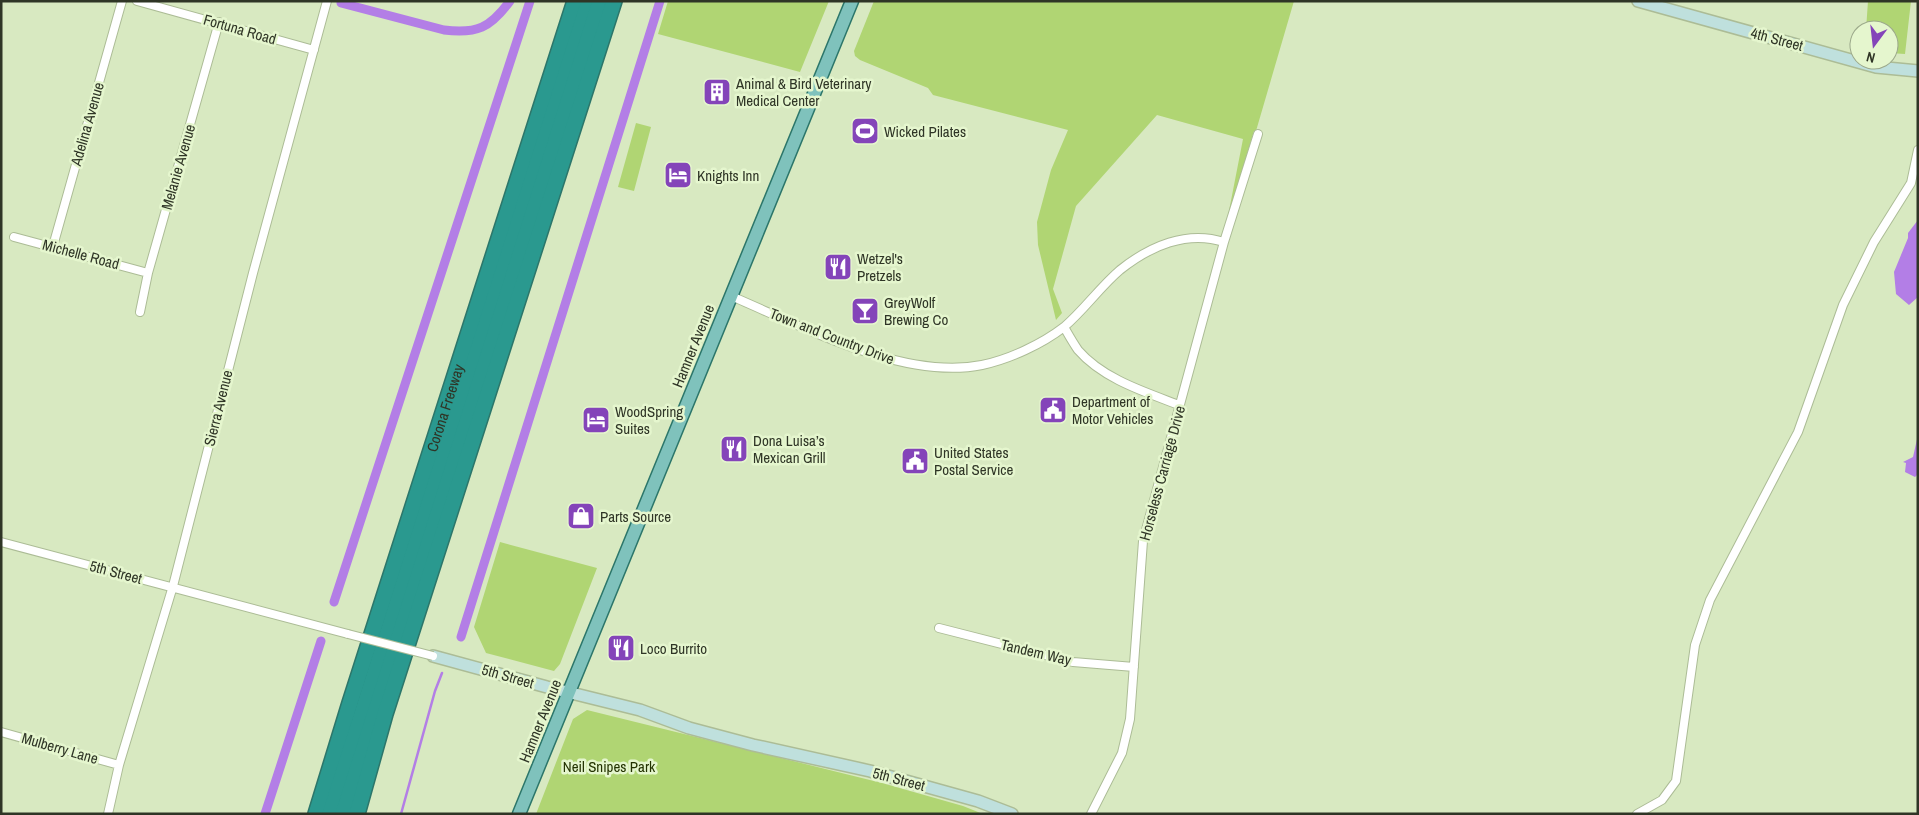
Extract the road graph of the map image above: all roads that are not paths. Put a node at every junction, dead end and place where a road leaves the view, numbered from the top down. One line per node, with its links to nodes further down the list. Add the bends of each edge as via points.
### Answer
1 (122, 1): 20 (street, Adelina Avenue)
2 (137, 1): 10 (street, Fortuna Road)
3 (576, 1): 13 (highway, Corona Freeway)
4 (589, 1): 17 (highway)
5 (600, 1): 17 (highway)
6 (614, 1): 14 (highway)
7 (852, 1): 22 (main road, Hamner Avenue)
8 (1638, 1): 12 (street, 4th Street, via 1876,67)
9 (327, 3): 11 (street, Sierra Avenue)
10 (219, 22): 11 (street, Fortuna Road); 21 (street, Melanie Avenue)
11 (314, 50): 27 (street, Sierra Avenue, via 255,263)
12 (1918, 71)
13 (542, 107): 17 (highway); 35 (highway, Corona Freeway)
14 (575, 118): 17 (highway); 38 (highway, via 385,714)
15 (1258, 134): 19 (street, Horseless Carriage Drive)
16 (1918, 150): 42 (street, via 1911,183 1874,242 1843,305 1798,432 1710,600 1695,645 1676,781 1662,800)
17 (535, 188): 36 (highway); 37 (highway)
18 (14, 236): 20 (street, Michelle Road)
19 (1224, 242): 24 (street, Town and Country Drive, via 1193,236 1160,245 1120,270); 25 (street, Horseless Carriage Drive)
20 (53, 246): 21 (street, Michelle Road)
21 (148, 273): 23 (street, Melanie Avenue)
22 (731, 296): 24 (street, Town and Country Drive, via 832,339 904,364 940,367 982,365 1022,351); 31 (main road, Hamner Avenue)
23 (140, 312)
24 (1064, 327): 25 (street, via 1079,350 1105,372)
25 (1179, 405): 30 (street, Horseless Carriage Drive, via 1143,541)
26 (1, 542): 27 (street, 5th Street)
27 (173, 586): 29 (street, 5th Street, bridge); 33 (street, Sierra Avenue)
28 (939, 628): 30 (street, Tandem Way, via 1073,662)
29 (432, 656): 31 (street, 5th Street)
30 (1134, 667): 41 (street, Horseless Carriage Drive, via 1130,719 1122,753)
31 (569, 693): 39 (main road, Hamner Avenue); 40 (street, 5th Street, via 640,710 689,728 876,773 978,801)
32 (1, 732): 33 (street, Mulberry Lane)
33 (119, 765): 34 (street, Sierra Avenue)
34 (108, 814)
35 (316, 814)
36 (330, 814)
37 (343, 814)
38 (357, 814)
39 (519, 814)
40 (1012, 814)
41 (1091, 814)
42 (1637, 814)

